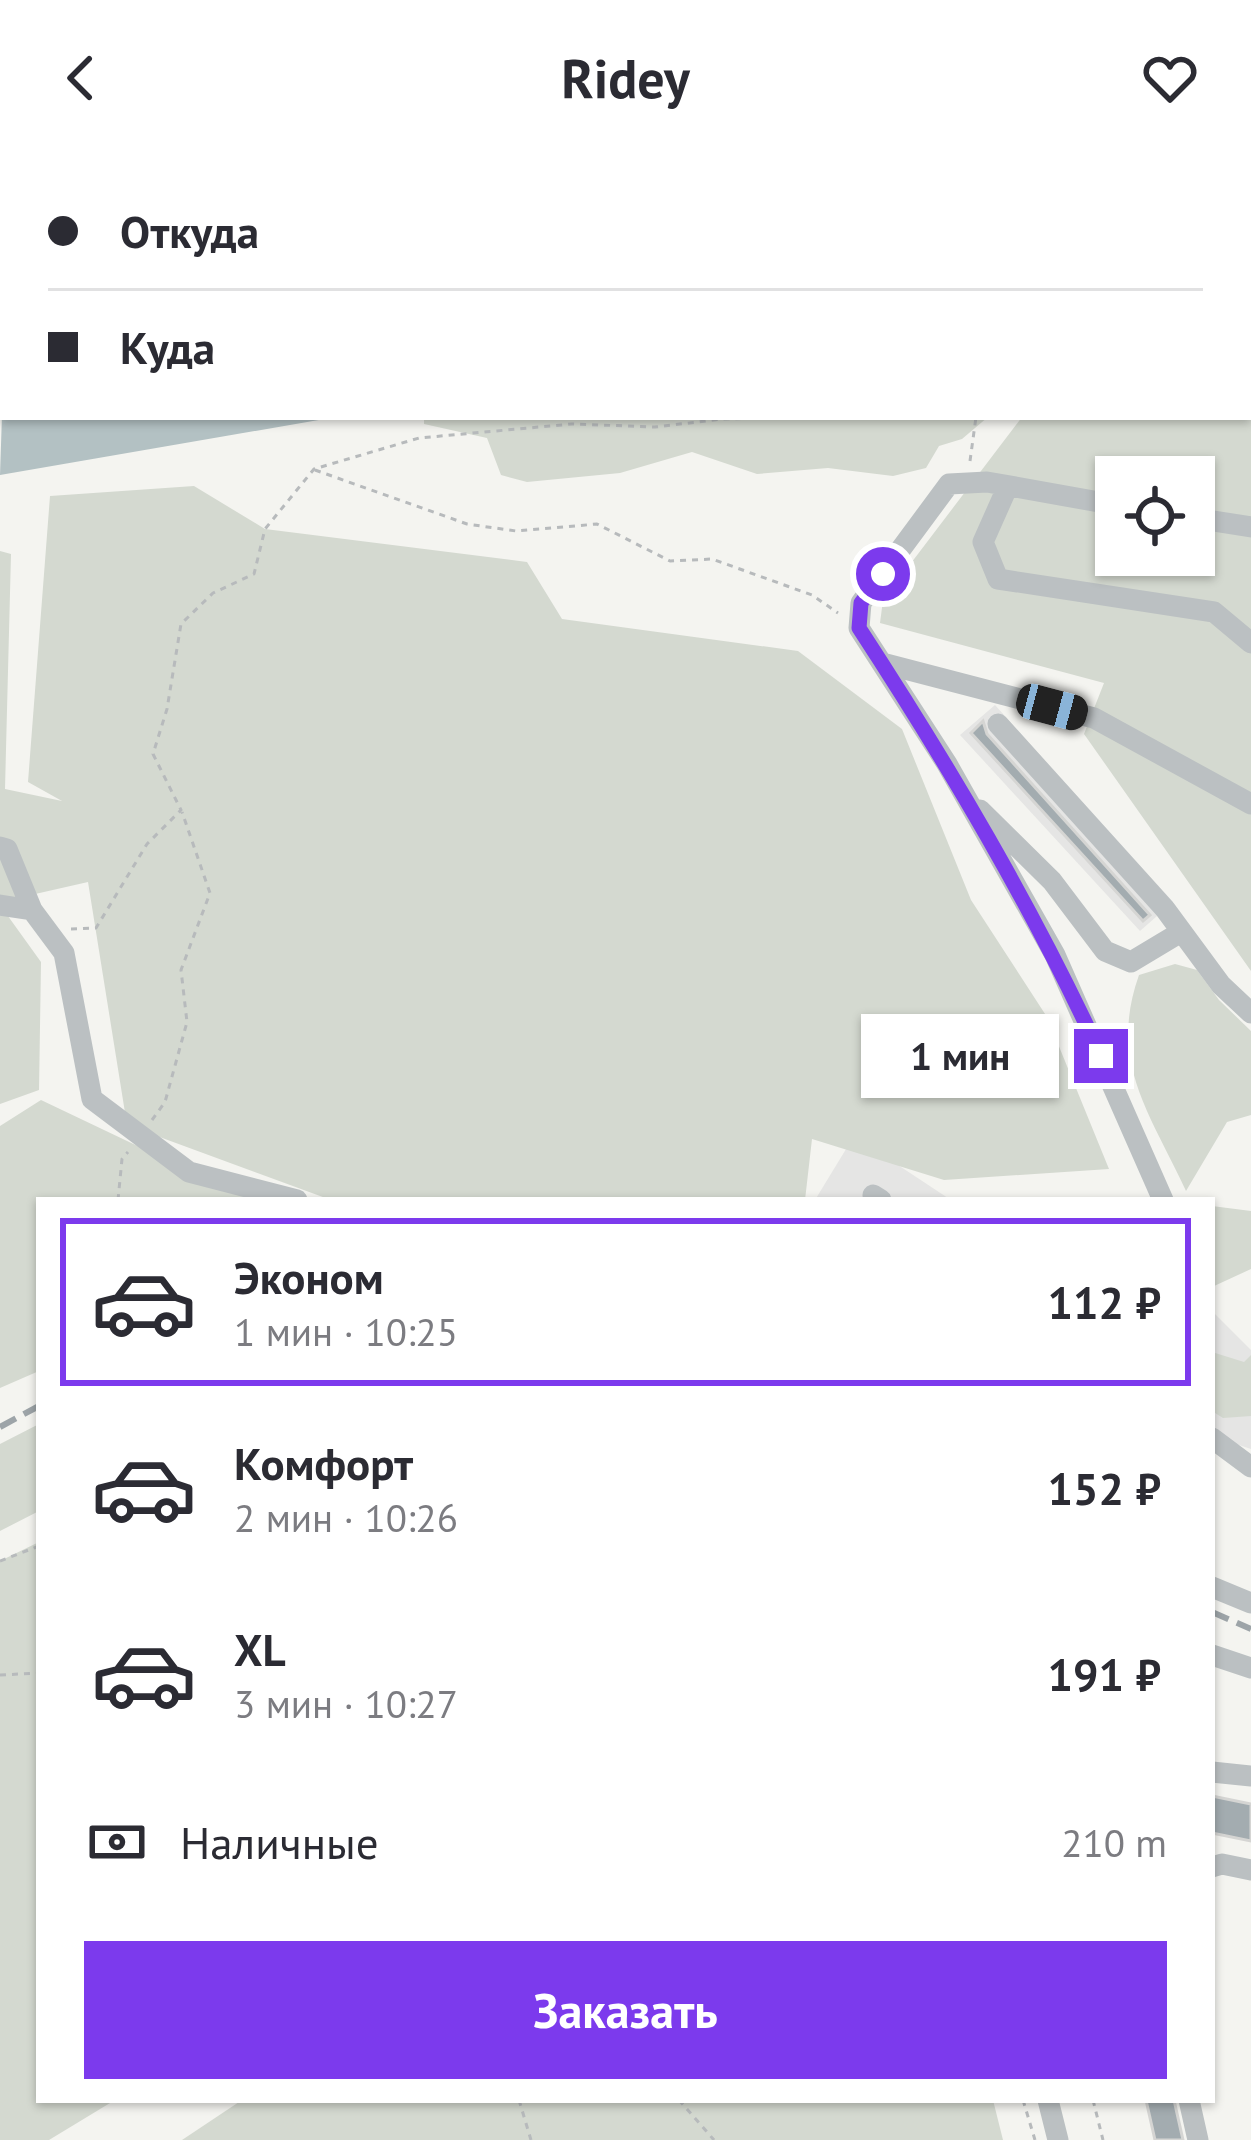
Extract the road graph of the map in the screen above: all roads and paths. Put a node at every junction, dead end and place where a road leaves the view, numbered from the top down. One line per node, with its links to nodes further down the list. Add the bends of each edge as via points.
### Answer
1 (708, 420): 3 (path, via 419,438)
2 (976, 420): 4 (path)
3 (314, 470): 9 (path, via 467,524 516,531 597,524 670,561 712,559 812,596); 15 (path, via 265,529 254,574 213,593 181,624 154,754)
4 (967, 481): 5 (street); 9 (street, via 949,484 861,603)
5 (1006, 488): 6 (street); 10 (street, via 983,542 998,579 1214,612)
6 (1095, 503)
7 (1215, 521): 8 (street)
8 (1251, 527)
9 (859, 628): 11 (street)
10 (1251, 643)
11 (882, 663): 13 (street); 14 (street, via 1094,718)
12 (998, 724): 19 (street)
13 (966, 798): 19 (street, via 1052,881 1106,951 1131,962); 24 (street, via 1055,955)
14 (1251, 804)
15 (181, 810): 18 (path, via 147,844 96,928 55,925); 21 (path, via 210,893 181,970 187,1022 165,1102)
16 (0, 847): 18 (street)
17 (0, 905): 18 (street)
18 (32, 910): 21 (street, via 64,953 92,1099)
19 (1181, 932): 20 (street)
20 (1251, 1013)
21 (140, 1135): 22 (path, via 122,1159); 23 (street, via 189,1172)
22 (118, 1197)
23 (285, 1197)
24 (1162, 1197)
25 (1215, 1440): 26 (street)
26 (1251, 1467)
27 (36, 1547): 28 (path)
28 (0, 1562)
29 (1215, 1588): 30 (street)
30 (1251, 1603)
31 (1215, 1656): 32 (street)
32 (1251, 1668)
33 (36, 1673): 34 (path)
34 (0, 1676)
35 (1215, 1772): 36 (street)
36 (1251, 1776)
37 (1215, 1866): 38 (street)
38 (1251, 1870)
39 (520, 2103): 45 (path)
40 (682, 2103): 46 (path)
41 (1023, 2103): 47 (path)
42 (1049, 2103): 48 (street)
43 (1095, 2103): 49 (path)
44 (1190, 2103): 50 (street)
45 (531, 2140)
46 (714, 2140)
47 (1035, 2140)
48 (1058, 2140)
49 (1103, 2140)
50 (1198, 2140)

